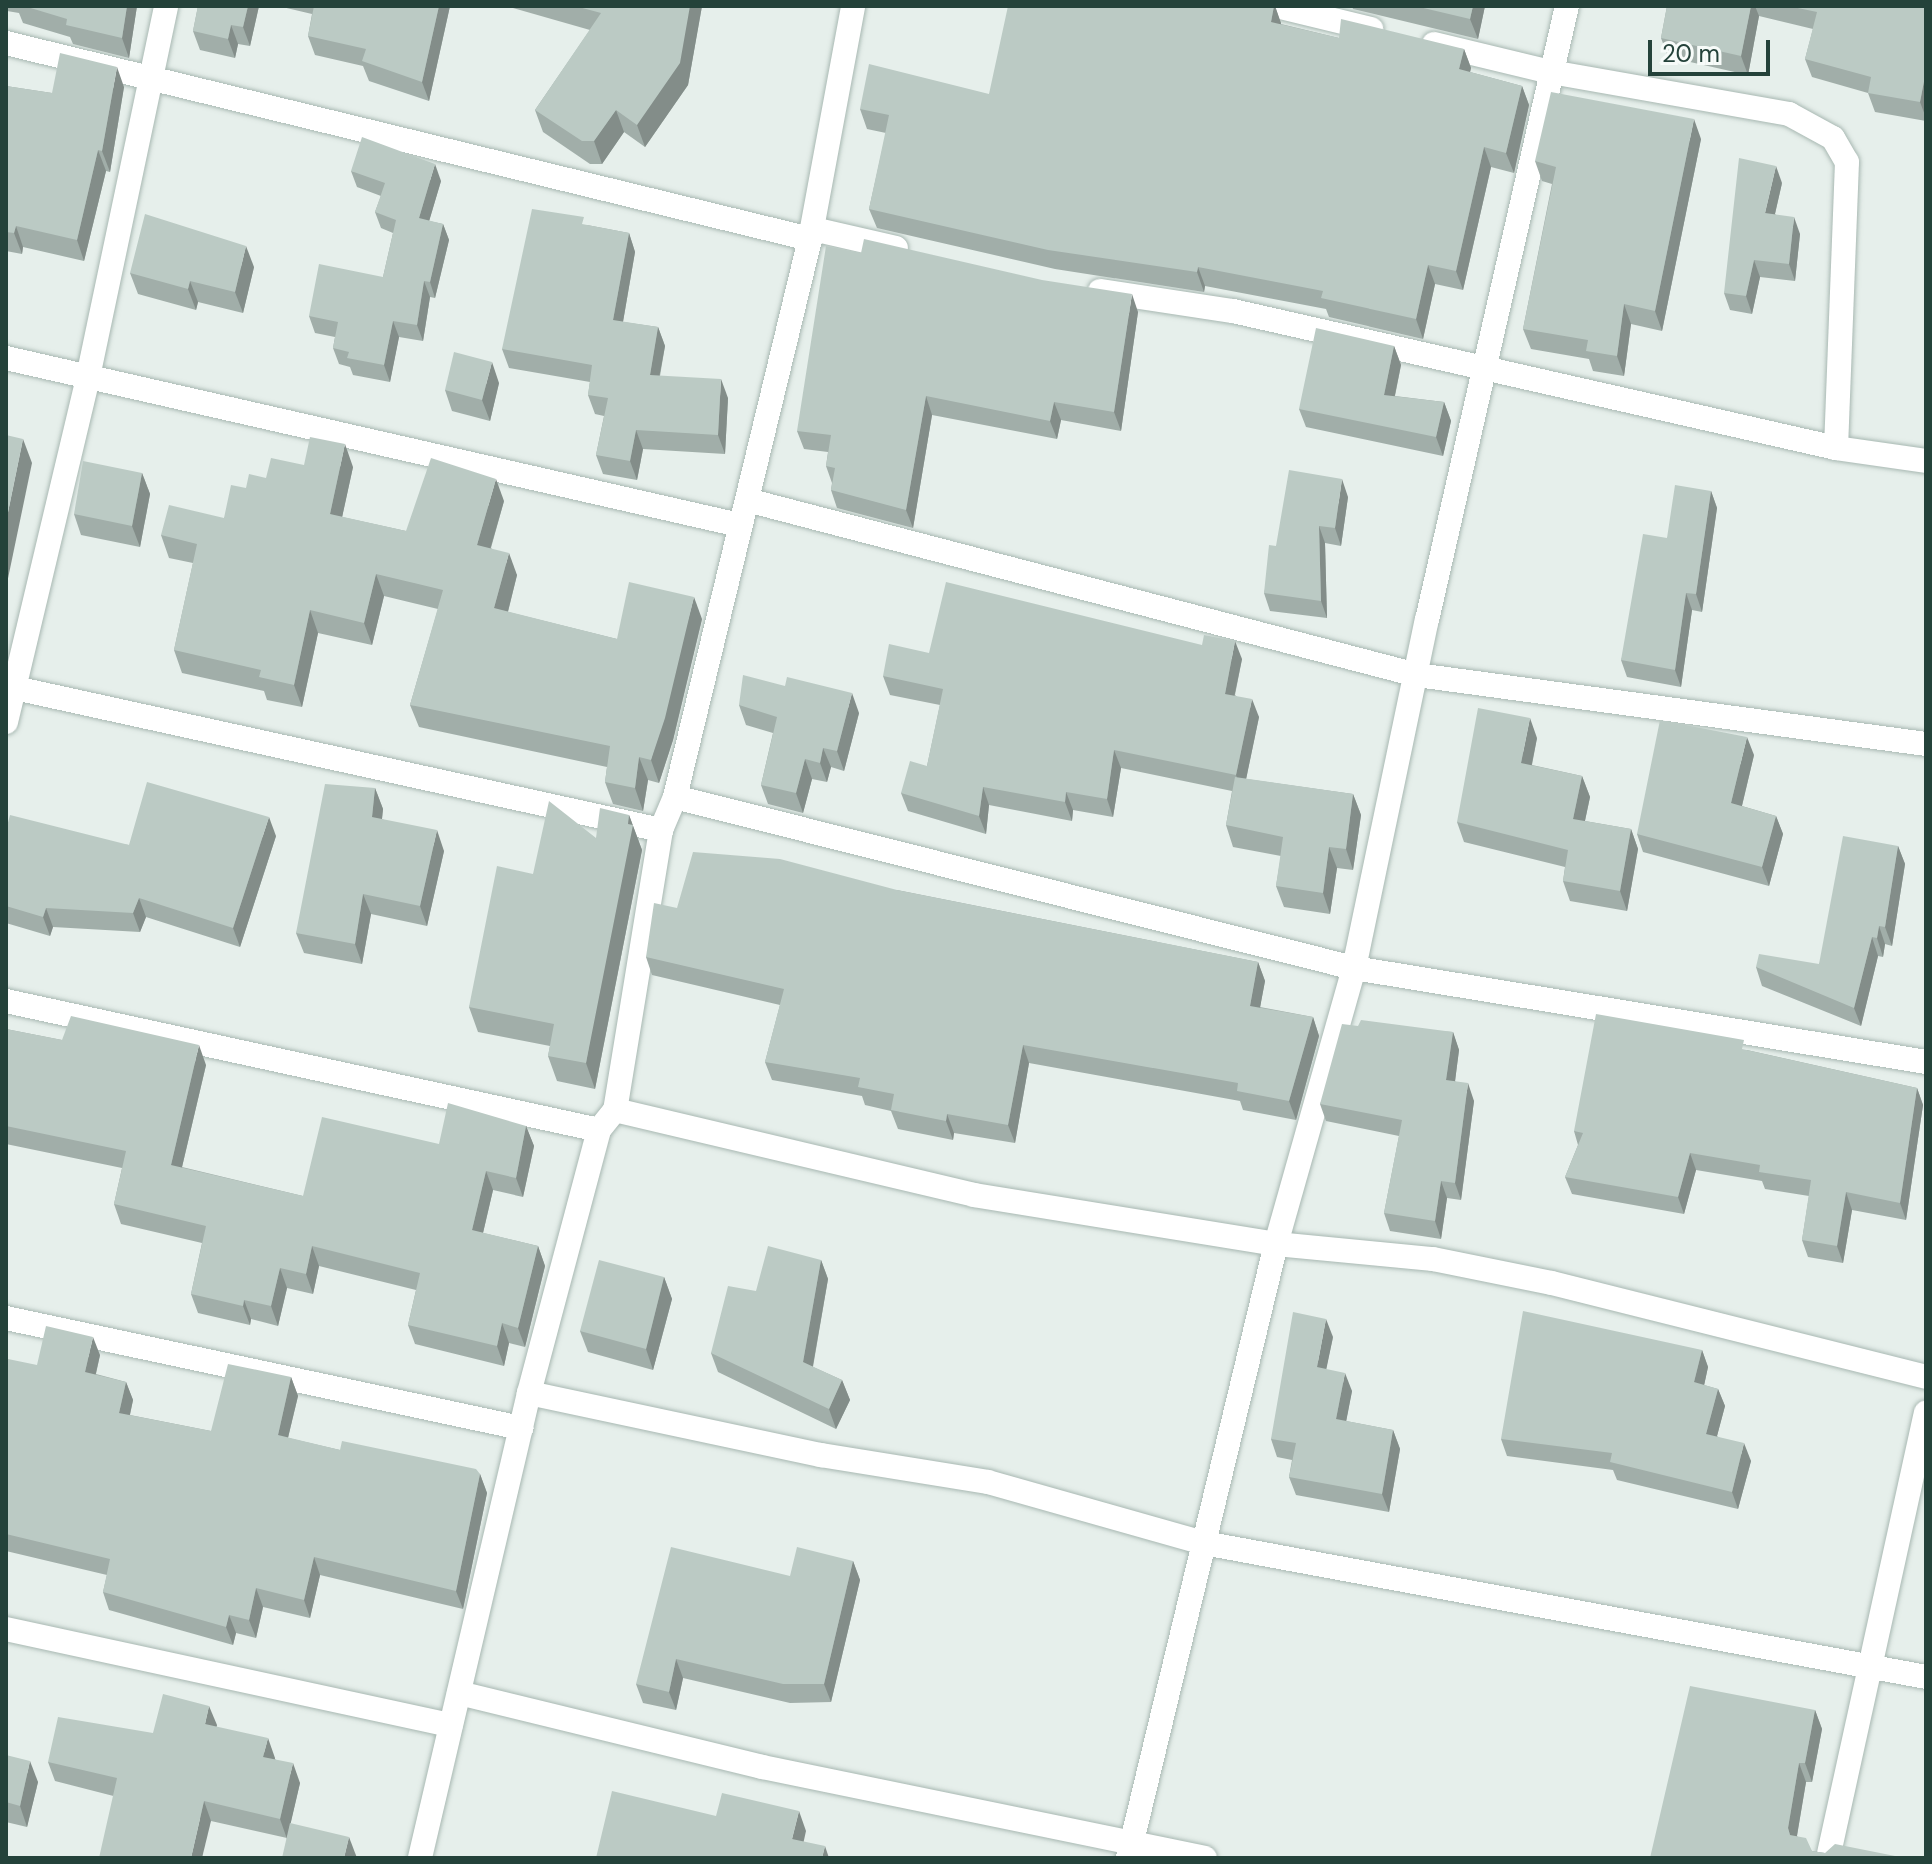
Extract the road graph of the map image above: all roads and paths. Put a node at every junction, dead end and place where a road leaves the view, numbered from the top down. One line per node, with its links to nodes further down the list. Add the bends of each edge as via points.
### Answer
1 (166, 6): 7 (street)
2 (853, 6): 8 (street)
3 (1276, 6): 6 (street)
4 (1567, 6): 6 (street)
5 (6, 43): 7 (street)
6 (1551, 72): 12 (street); 14 (street, via 1789,114 1833,138 1847,162)
7 (151, 76): 8 (street); 13 (street)
8 (811, 234): 9 (street); 16 (street)
9 (917, 253)
10 (1082, 288): 12 (street, via 1233,311)
11 (6, 358): 13 (street)
12 (1488, 368): 14 (street); 18 (street)
13 (88, 377): 17 (street); 19 (street)
14 (1836, 448): 15 (street)
15 (1926, 461)
16 (747, 500): 17 (street); 18 (street)
17 (739, 525): 22 (street)
18 (1417, 675): 21 (street); 24 (street)
19 (10, 687): 20 (street); 23 (street)
20 (6, 722)
21 (1926, 744)
22 (675, 797): 23 (street); 24 (street)
23 (661, 830): 27 (street)
24 (1354, 968): 26 (street); 29 (street)
25 (6, 1001): 28 (street)
26 (1926, 1062)
27 (615, 1110): 28 (street); 29 (street, via 974,1195)
28 (599, 1130): 32 (street)
29 (1276, 1244): 31 (street, via 1433,1259 1552,1283); 35 (street)
30 (6, 1318): 34 (street)
31 (1926, 1377)
32 (529, 1393): 34 (street); 35 (street, via 821,1455 988,1482)
33 (1926, 1413): 37 (street)
34 (521, 1428): 39 (street)
35 (1204, 1543): 37 (street); 41 (street)
36 (6, 1629): 40 (street)
37 (1870, 1664): 38 (street); 44 (street)
38 (1926, 1677)
39 (459, 1693): 40 (street); 41 (street)
40 (451, 1725): 42 (street)
41 (1130, 1850): 43 (street)
42 (420, 1858)
43 (1205, 1858)
44 (1828, 1858)

